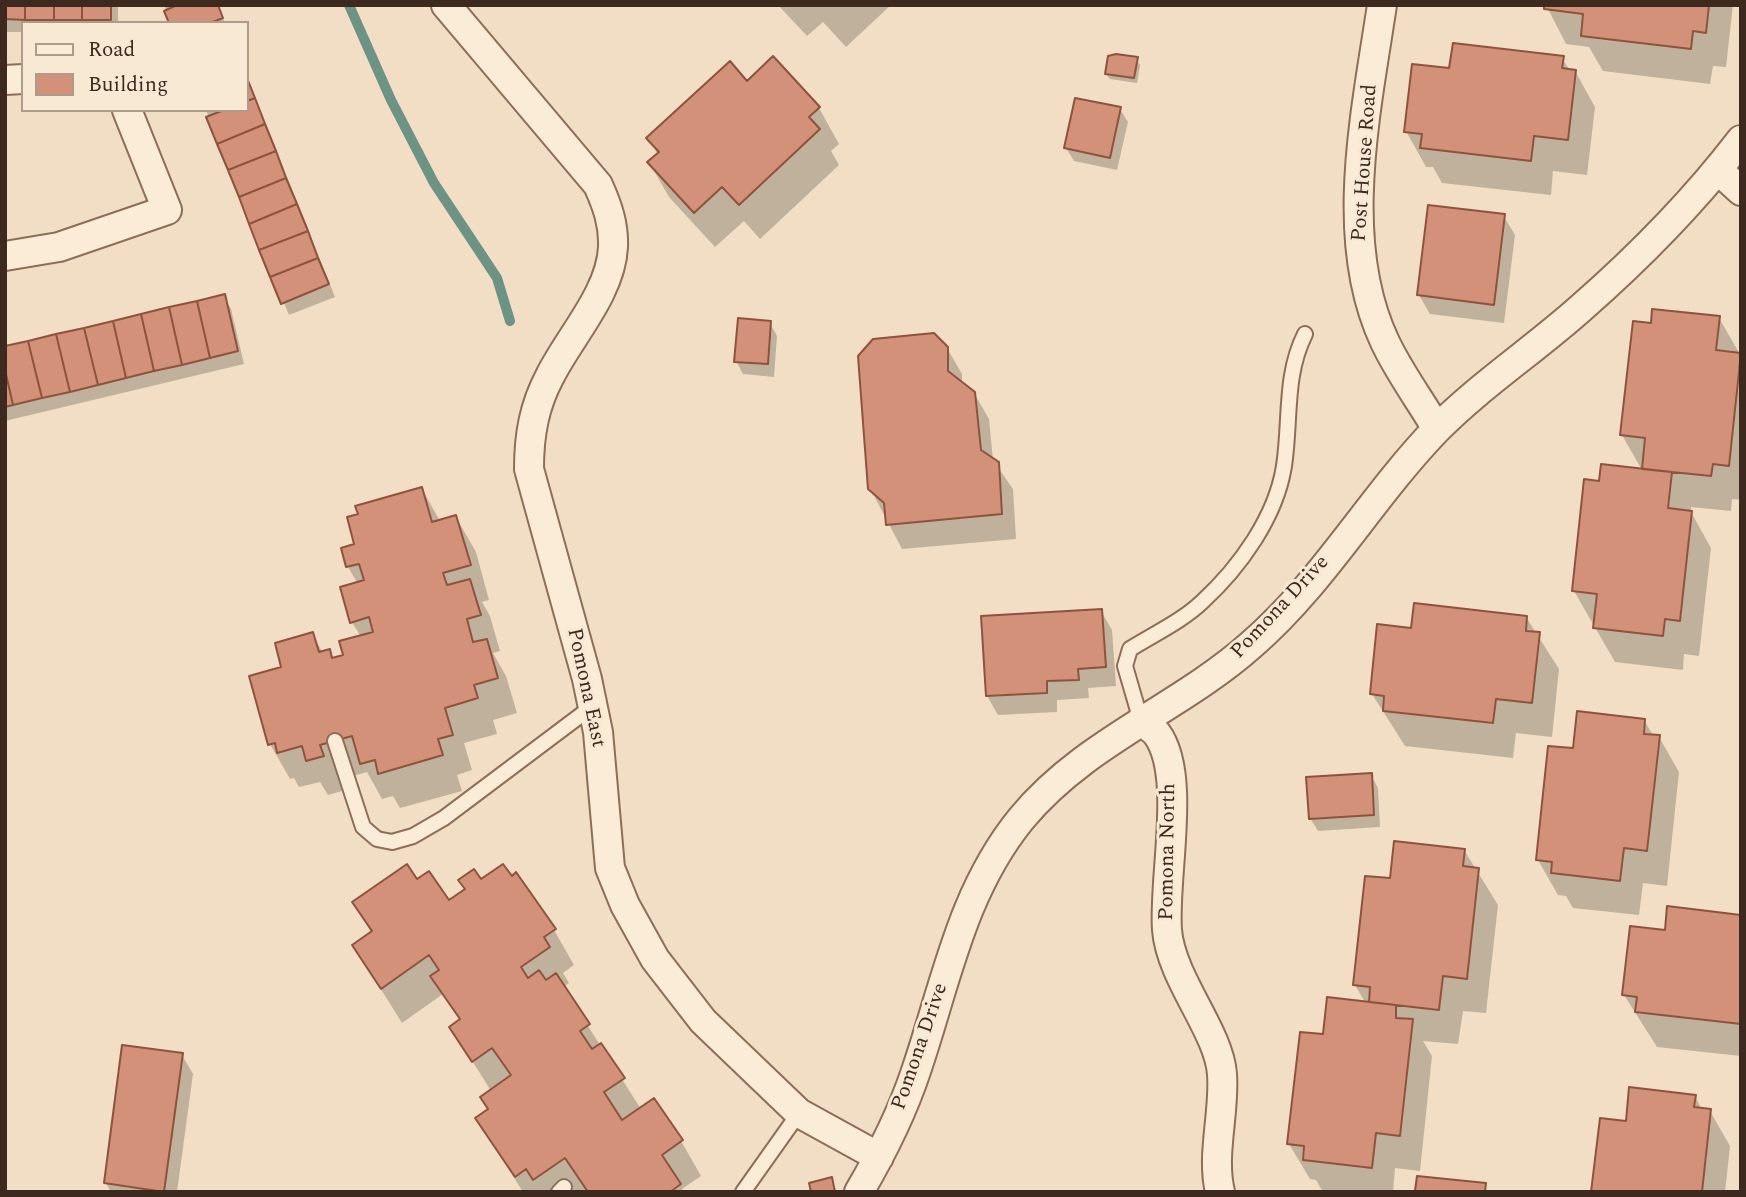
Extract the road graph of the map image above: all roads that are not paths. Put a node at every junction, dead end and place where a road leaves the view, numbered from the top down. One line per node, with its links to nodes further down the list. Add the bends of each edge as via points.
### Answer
1 (446, 5): 10 (street, Pomona East, via 598,185 611,214 613,248 605,278 549,376 529,438 529,469)
2 (1382, 5): 9 (street, Post House Road, via 1368,106 1359,245 1366,289 1385,342)
3 (128, 112): 7 (street, via 167,210 59,247)
4 (1741, 139): 5 (street, Pomona Drive)
5 (1718, 170): 6 (street); 9 (street, Pomona Drive, via 1647,247 1581,308)
6 (1741, 191)
7 (5, 256)
8 (1305, 334): 11 (lane, via 1294,356 1284,466 1276,499 1257,537 1202,602 1130,649 1125,666)
9 (1437, 429): 11 (street, Pomona Drive, via 1299,596 1255,642 1224,669)
10 (593, 706): 12 (lane, via 444,818 392,842 377,839 363,827); 13 (street, Pomona East, via 610,868 625,905 654,959 703,1021)
11 (1141, 720): 14 (street, Pomona Drive, via 1092,752 1025,815 990,863 959,930 916,1072); 17 (street, Pomona North, via 1156,733 1170,771 1167,933 1222,1071)
12 (335, 741)
13 (799, 1113): 14 (street, Pomona East); 15 (lane)
14 (879, 1157): 16 (street, Pomona Drive)
15 (743, 1192)
16 (859, 1192)
17 (1220, 1192)

